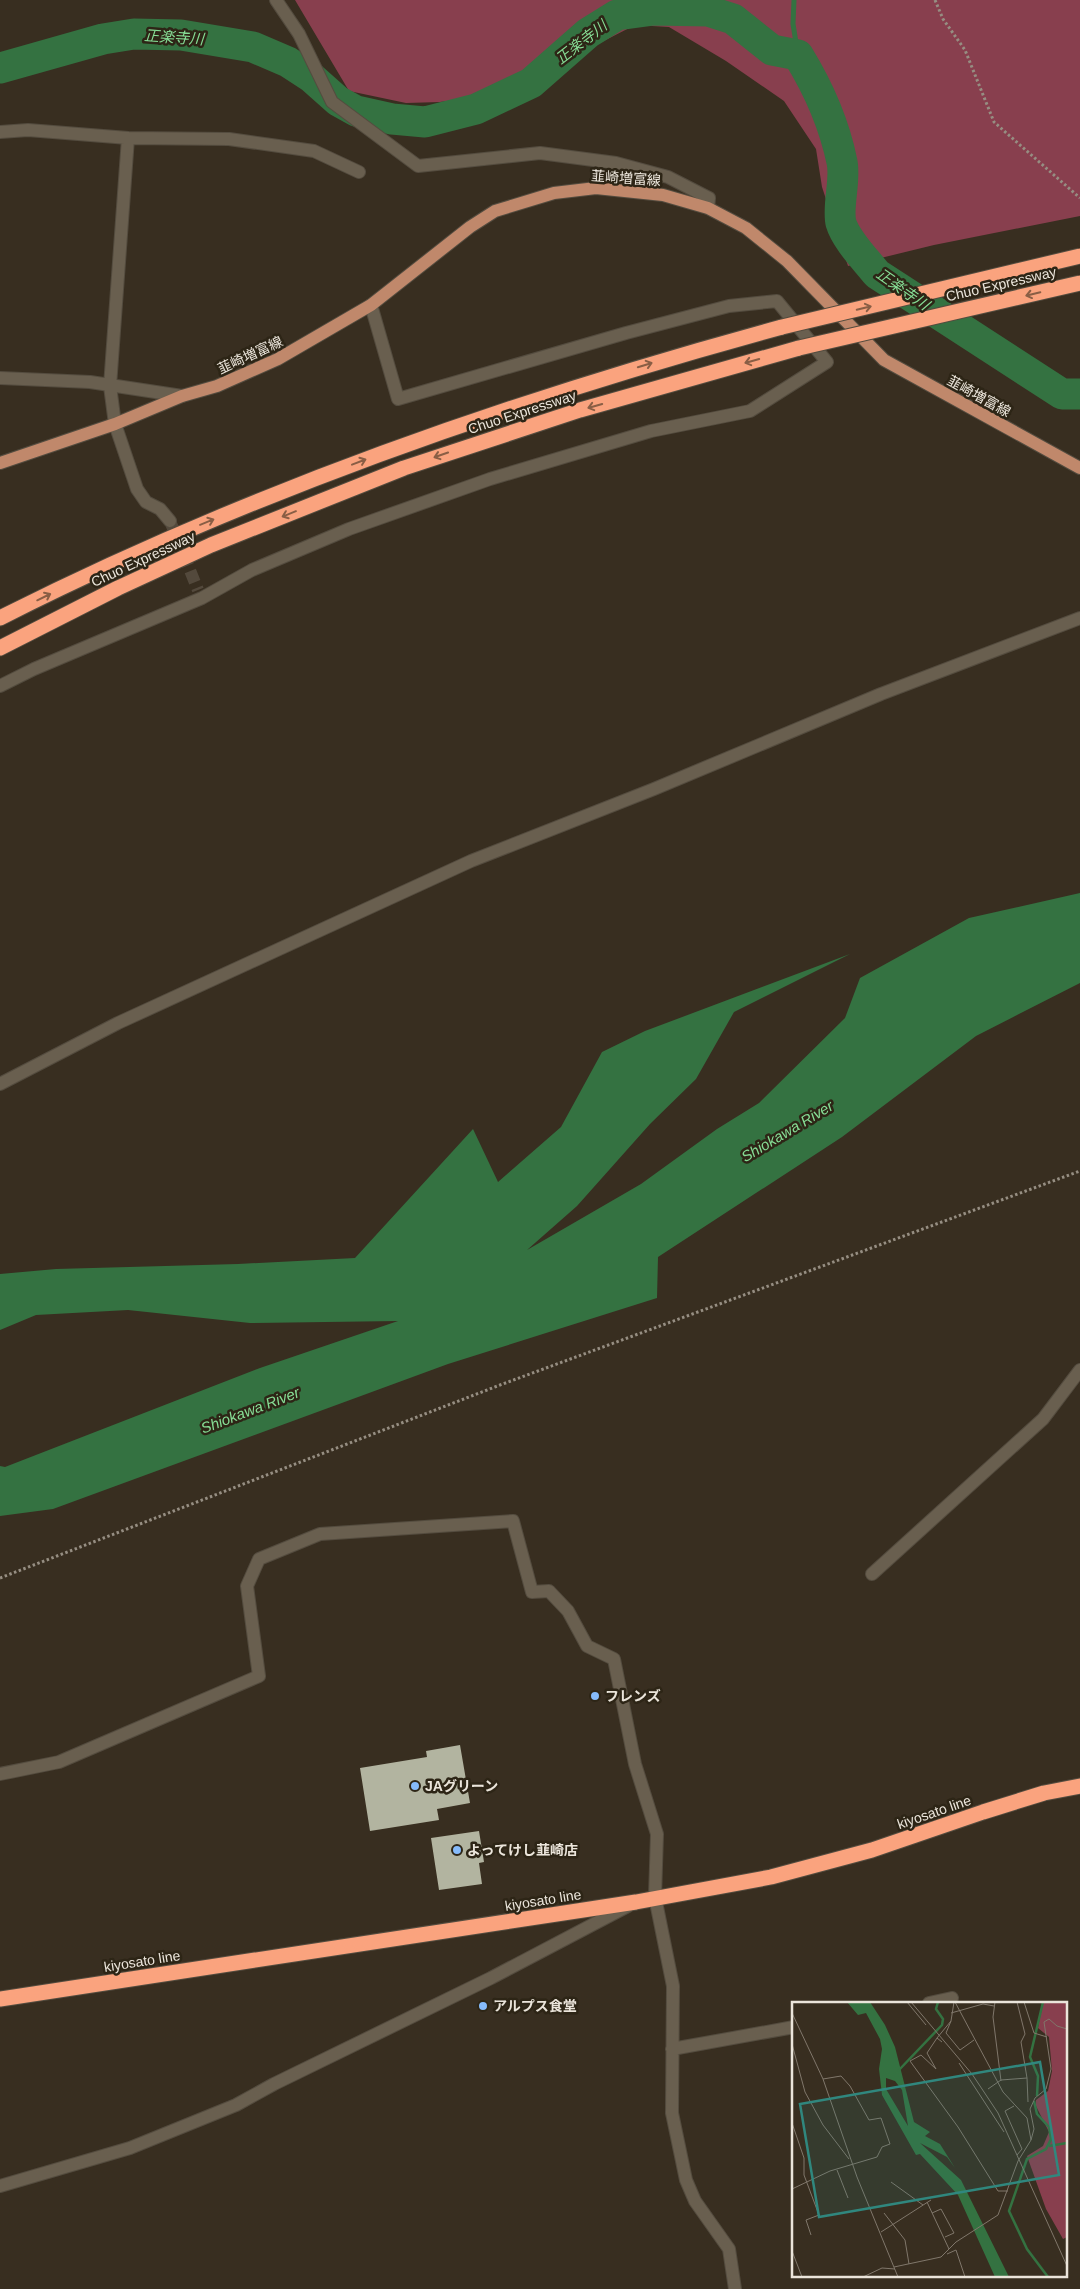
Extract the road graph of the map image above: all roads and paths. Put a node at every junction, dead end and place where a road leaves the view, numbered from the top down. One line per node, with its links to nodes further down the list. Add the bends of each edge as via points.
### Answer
1 (276, 0): 7 (street, via 299,34 332,102 418,166 540,153 616,163 668,177 709,198)
2 (935, 0): 6 (path, via 943,19 966,50 994,122)
3 (0, 132): 4 (street, via 28,130)
4 (128, 138): 5 (street, via 229,139 295,148 314,151); 12 (street)
5 (358, 172)
6 (1080, 198)
7 (708, 208): 10 (main road, 韮崎増富線, via 663,195 626,190 596,188 554,193 495,211); 16 (main road, 韮崎増富線, via 746,228 787,261 884,360)
8 (1080, 256): 18 (highway, Chuo Expressway, one-way to 8, bridge, via 202,524 399,447 573,387 782,327)
9 (1080, 283): 20 (highway, Chuo Expressway, one-way to 20, bridge, via 799,348 580,410 404,468 211,545)
10 (371, 305): 13 (main road, 韮崎増富線, via 278,359 218,386); 21 (street, via 398,399 729,306 778,301 827,362 750,411 652,432 490,479 349,530 252,570)
11 (0, 378): 12 (street, via 90,382)
12 (110, 386): 13 (street); 14 (street)
13 (182, 396): 14 (main road, 韮崎増富線)
14 (116, 424): 15 (main road, 韮崎増富線); 17 (street, via 137,489 146,502 160,509)
15 (0, 463)
16 (1080, 468)
17 (170, 521)
18 (0, 618)
19 (1080, 618): 22 (street, via 881,694 471,861 118,1024)
20 (0, 648)
21 (0, 686)
22 (0, 1084)
23 (1080, 1171): 26 (path, via 500,1385)
24 (1080, 1370): 25 (street, via 1043,1419)
25 (872, 1574)
26 (0, 1578)
27 (0, 1774): 29 (street, via 59,1762 260,1676 247,1586 259,1559 320,1534 513,1521 532,1592 549,1591 568,1611 587,1646 614,1659 635,1764 656,1834)
28 (1080, 1786): 29 (highway, kiyosato line, via 1044,1793 808,1868)
29 (656, 1897): 30 (highway, kiyosato line); 35 (street, via 673,1986)
30 (636, 1902): 32 (highway, kiyosato line); 36 (street, via 236,2105 130,2148)
31 (952, 1998): 33 (street)
32 (0, 1999)
33 (934, 2002)
34 (792, 2027): 35 (street)
35 (672, 2048): 37 (street, via 672,2113 686,2180 695,2201 729,2249)
36 (0, 2186)
37 (735, 2289)

